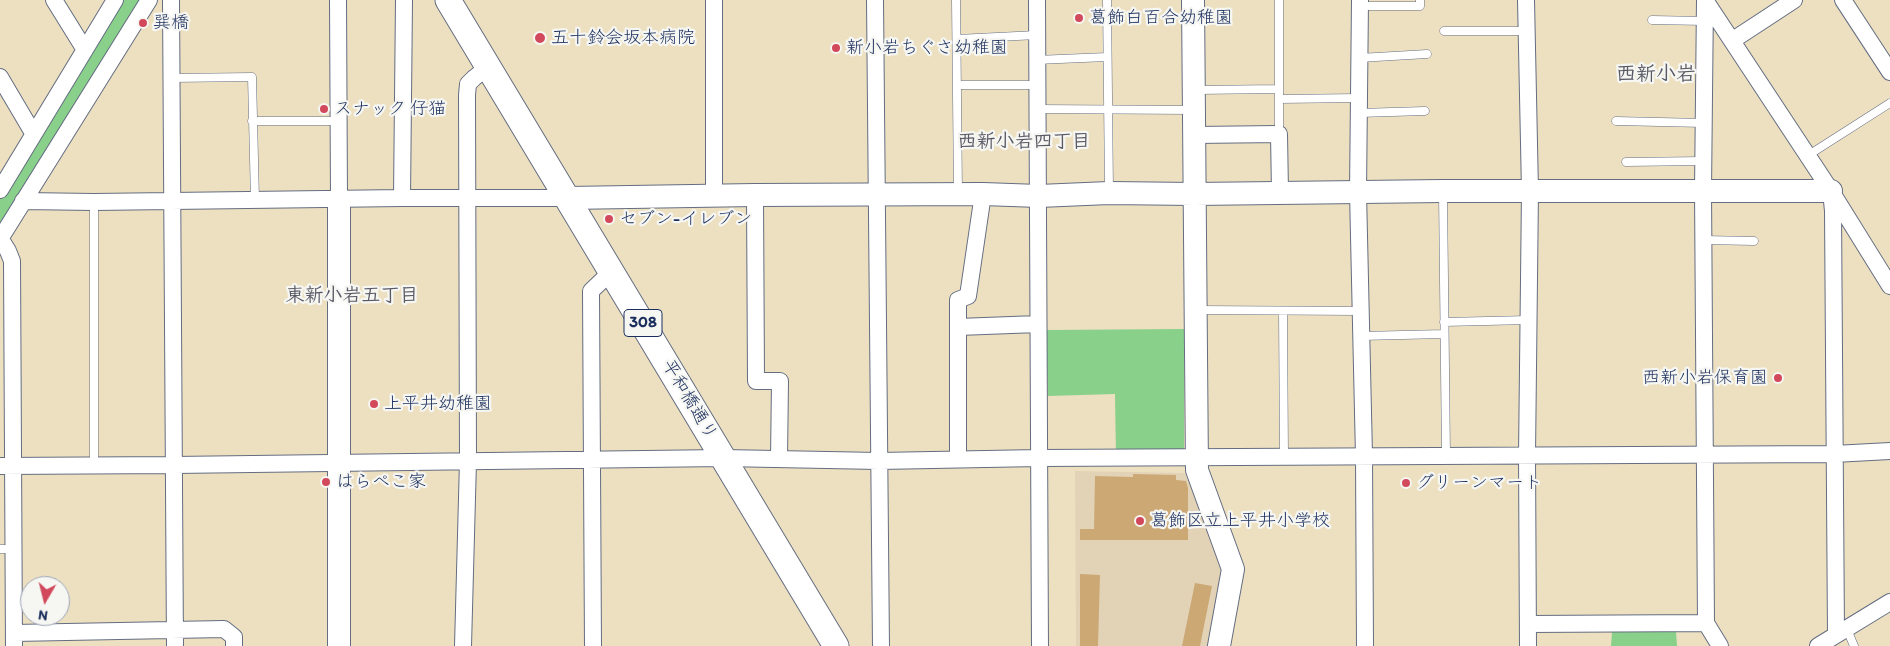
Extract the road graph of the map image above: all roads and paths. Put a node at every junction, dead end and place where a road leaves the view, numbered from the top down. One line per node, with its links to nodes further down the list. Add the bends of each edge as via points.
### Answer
1 (54, 0): 28 (street)
2 (115, 0): 28 (street)
3 (148, 0): 76 (street)
4 (172, 0): 36 (street)
5 (338, 0): 48 (street)
6 (404, 0): 73 (street)
7 (448, 0): 33 (main road, 平和橋通り / 308)
8 (714, 0): 68 (street)
9 (875, 0): 70 (street)
10 (956, 0): 26 (lane)
11 (1037, 0): 25 (street)
12 (1107, 0): 30 (lane)
13 (1193, 0): 41 (street)
14 (1279, 0): 39 (lane)
15 (1420, 0): 20 (lane, via 1420,6)
16 (1526, 0): 24 (street)
17 (1705, 0): 22 (street); 27 (street)
18 (1794, 0): 27 (street)
19 (1843, 0): 34 (street)
20 (1360, 3): 31 (street)
21 (1652, 20): 22 (lane)
22 (1704, 21): 50 (street)
23 (1444, 31): 24 (lane)
24 (1526, 31): 59 (street)
25 (1037, 36): 26 (lane); 32 (street)
26 (956, 39): 37 (lane)
27 (1733, 40): 54 (street)
28 (85, 50): 51 (street)
29 (1427, 54): 31 (lane)
30 (1107, 57): 32 (lane); 45 (lane)
31 (1359, 58): 43 (street)
32 (1036, 60): 38 (street)
33 (488, 67): 74 (main road, 平和橋通り / 308); 75 (street, via 468,84)
34 (1890, 72)
35 (0, 77): 51 (street)
36 (172, 78): 47 (lane, via 252,77); 78 (street)
37 (957, 85): 38 (lane); 65 (lane)
38 (1036, 85): 44 (street)
39 (1279, 89): 40 (lane); 41 (lane)
40 (1279, 99): 43 (lane); 52 (lane)
41 (1194, 100): 45 (lane); 53 (street)
42 (1890, 103): 54 (lane)
43 (1359, 105): 46 (lane); 62 (street)
44 (1036, 109): 45 (lane); 71 (street)
45 (1108, 109): 64 (lane)
46 (1425, 111)
47 (252, 121): 48 (lane); 77 (lane)
48 (338, 121): 72 (street)
49 (1616, 121): 50 (lane)
50 (1703, 123): 55 (street)
51 (34, 133): 57 (street)
52 (1279, 134): 53 (street); 61 (street)
53 (1194, 135): 67 (street)
54 (1807, 156): 63 (street)
55 (1703, 161): 56 (lane); 60 (street)
56 (1626, 162)
57 (0, 190)
58 (1443, 191): 59 (street); 62 (street); 89 (lane)
59 (1530, 191): 60 (street); 88 (street)
60 (1703, 191): 63 (street); 81 (street)
61 (1280, 192): 62 (street); 67 (street)
62 (1358, 192): 87 (street)
63 (1831, 192): 84 (street); 96 (street)
64 (1109, 193): 67 (street); 71 (street)
65 (958, 194): 66 (street); 70 (street)
66 (983, 194): 71 (street); 91 (street, via 968,296 958,300)
67 (1194, 194): 85 (street)
68 (714, 195): 69 (street); 74 (street)
69 (755, 195): 70 (street); 104 (street, via 756,381 780,381)
70 (876, 195): 108 (street)
71 (1039, 196): 90 (street)
72 (339, 198): 73 (street); 77 (street); 109 (street)
73 (402, 198): 75 (street)
74 (568, 198): 75 (street); 83 (main road, 平和橋通り / 308)
75 (468, 199): 106 (street)
76 (23, 200): 79 (street); 80 (street)
77 (255, 200): 78 (street)
78 (174, 201): 79 (street); 111 (street)
79 (94, 202): 110 (lane)
80 (0, 239): 112 (street, via 12,261)
81 (1703, 240): 82 (lane); 95 (street)
82 (1754, 241)
83 (612, 271): 101 (main road, 平和橋通り / 308); 107 (street, via 591,291)
84 (1887, 277)
85 (1196, 310): 86 (lane); 100 (street)
86 (1283, 310): 87 (lane); 103 (lane)
87 (1360, 311): 93 (street)
88 (1529, 320): 89 (lane); 97 (street)
89 (1444, 322): 92 (lane)
90 (1038, 324): 91 (street); 102 (street)
91 (958, 327): 105 (street)
92 (1444, 334): 93 (lane); 99 (lane)
93 (1361, 336): 98 (street)
94 (1890, 451): 96 (street)
95 (1706, 454): 96 (street); 97 (street); 116 (street)
96 (1834, 454): 117 (street)
97 (1527, 455): 99 (street); 115 (street)
98 (1364, 456): 99 (street); 103 (street); 128 (street)
99 (1446, 456)
100 (1196, 457): 102 (street); 103 (street); 127 (street, via 1197,470 1233,569)
101 (723, 458): 104 (street); 107 (street); 124 (main road, 平和橋通り / 308)
102 (1039, 458): 105 (street); 126 (street)
103 (1284, 458)
104 (779, 459): 108 (street)
105 (958, 459): 108 (street)
106 (468, 461): 107 (street); 109 (street); 122 (street)
107 (591, 461): 123 (street)
108 (879, 461): 125 (street)
109 (339, 462): 111 (street); 121 (street)
110 (94, 465): 111 (street); 112 (street)
111 (174, 465): 119 (street)
112 (7, 466): 113 (street)
113 (7, 549): 118 (street)
114 (1890, 602): 117 (street)
115 (1528, 624): 116 (street); 129 (street)
116 (1706, 624): 130 (street)
117 (1842, 632): 131 (street); 132 (lane)
118 (11, 633): 119 (street)
119 (175, 638): 120 (street, via 224,629 234,637)
120 (234, 646)
121 (339, 646)
122 (463, 646)
123 (593, 646)
124 (836, 646)
125 (881, 646)
126 (1040, 646)
127 (1219, 646)
128 (1365, 646)
129 (1528, 646)
130 (1720, 646)
131 (1818, 646)
132 (1854, 646)

